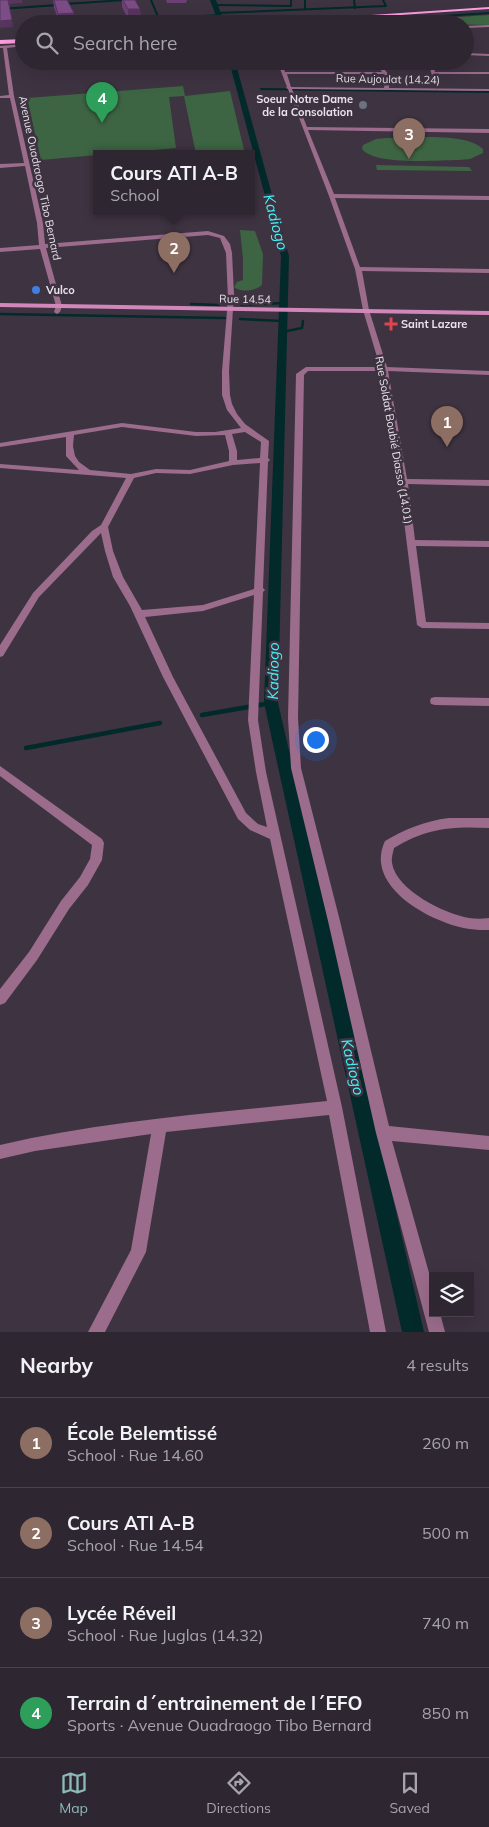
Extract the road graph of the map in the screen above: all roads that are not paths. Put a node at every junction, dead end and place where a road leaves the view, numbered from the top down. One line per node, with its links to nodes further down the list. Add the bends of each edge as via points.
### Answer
1 (489, 9): 2 (main road); 3 (main road)
2 (390, 15)
3 (405, 15)
4 (489, 26): 5 (street)
5 (474, 27)
6 (15, 41): 7 (main road)
7 (1, 44): 8 (street); 22 (street, Avenue Ouadraogo Tibo Bernard)
8 (15, 45)
9 (474, 54): 10 (street)
10 (489, 55)
11 (282, 70): 14 (street, Rue Soldat Boubié Diasso (14.01))
12 (432, 70): 15 (street)
13 (383, 71): 14 (street); 18 (street, via 388,79)
14 (283, 73): 17 (street, Rue Soldat Boubié Diasso (14.01))
15 (433, 74): 16 (street); 19 (street)
16 (489, 74)
17 (288, 88): 18 (street, Rue Aujoulat (14.24)); 23 (street, Rue Soldat Boubié Diasso (14.01))
18 (386, 89): 19 (street, Rue Aujoulat (14.24))
19 (438, 89): 20 (street, Rue Aujoulat (14.24))
20 (489, 90)
21 (0, 96): 22 (street)
22 (12, 96): 25 (street, Avenue Ouadraogo Tibo Bernard)
23 (305, 128): 24 (street); 27 (street, Rue Soldat Boubié Diasso (14.01))
24 (489, 131)
25 (28, 164): 26 (street); 29 (street, Avenue Ouadraogo Tibo Bernard)
26 (0, 166)
27 (332, 196): 28 (street); 31 (street, Rue Soldat Boubié Diasso (14.01))
28 (489, 198)
29 (42, 245): 30 (street); 34 (street, Avenue Ouadraogo Tibo Bernard); 36 (street, via 217,234 226,243 229,256)
30 (0, 250)
31 (358, 269): 32 (street); 37 (street, Rue Soldat Boubié Diasso (14.01))
32 (489, 271)
33 (0, 305): 34 (main road, Rue 14.54)
34 (58, 308): 35 (main road, Rue 14.54); 36 (main road, Rue 14.54)
35 (0, 310)
36 (231, 311): 37 (main road, Rue 14.54); 42 (street, via 225,381 228,404)
37 (367, 313): 38 (main road); 39 (main road); 40 (street, Rue Soldat Boubié Diasso (14.01))
38 (489, 313)
39 (489, 319)
40 (384, 369): 41 (street); 51 (street, Rue Soldat Boubié Diasso (14.01)); 69 (street, via 306,369 300,374 293,718 296,768)
41 (489, 373)
42 (247, 429): 43 (street); 46 (street, via 265,441)
43 (228, 432): 44 (street, via 196,434 122,425); 47 (street)
44 (70, 434): 45 (street); 49 (street, via 71,458)
45 (0, 445)
46 (266, 460): 47 (street); 56 (street)
47 (233, 463): 50 (street, via 190,472 156,471)
48 (0, 466): 49 (street)
49 (86, 471): 50 (street)
50 (131, 476): 53 (street)
51 (403, 481): 52 (street); 54 (street, Rue Soldat Boubié Diasso (14.01))
52 (489, 483)
53 (104, 527): 57 (street, via 118,578); 59 (street, via 95,532 36,596)
54 (411, 543): 55 (street); 58 (street, Rue Soldat Boubié Diasso (14.01), via 422,625)
55 (489, 544)
56 (260, 590): 57 (street, via 203,608); 64 (street, via 253,720)
57 (139, 614): 64 (street, via 168,677 242,816 254,827)
58 (489, 626)
59 (0, 653)
60 (435, 701): 61 (street)
61 (489, 702)
62 (0, 770): 66 (street, via 98,843 96,860 84,880)
63 (489, 823): 65 (street, via 453,822 404,835 389,845 385,863 401,891 432,910 467,923)
64 (276, 836): 67 (street)
65 (489, 924)
66 (0, 999)
67 (335, 1107): 68 (street); 73 (street)
68 (160, 1126): 71 (street); 72 (street, via 138,1252)
69 (382, 1133): 70 (street); 74 (street)
70 (489, 1143)
71 (0, 1152)
72 (96, 1332)
73 (378, 1332)
74 (437, 1332)

